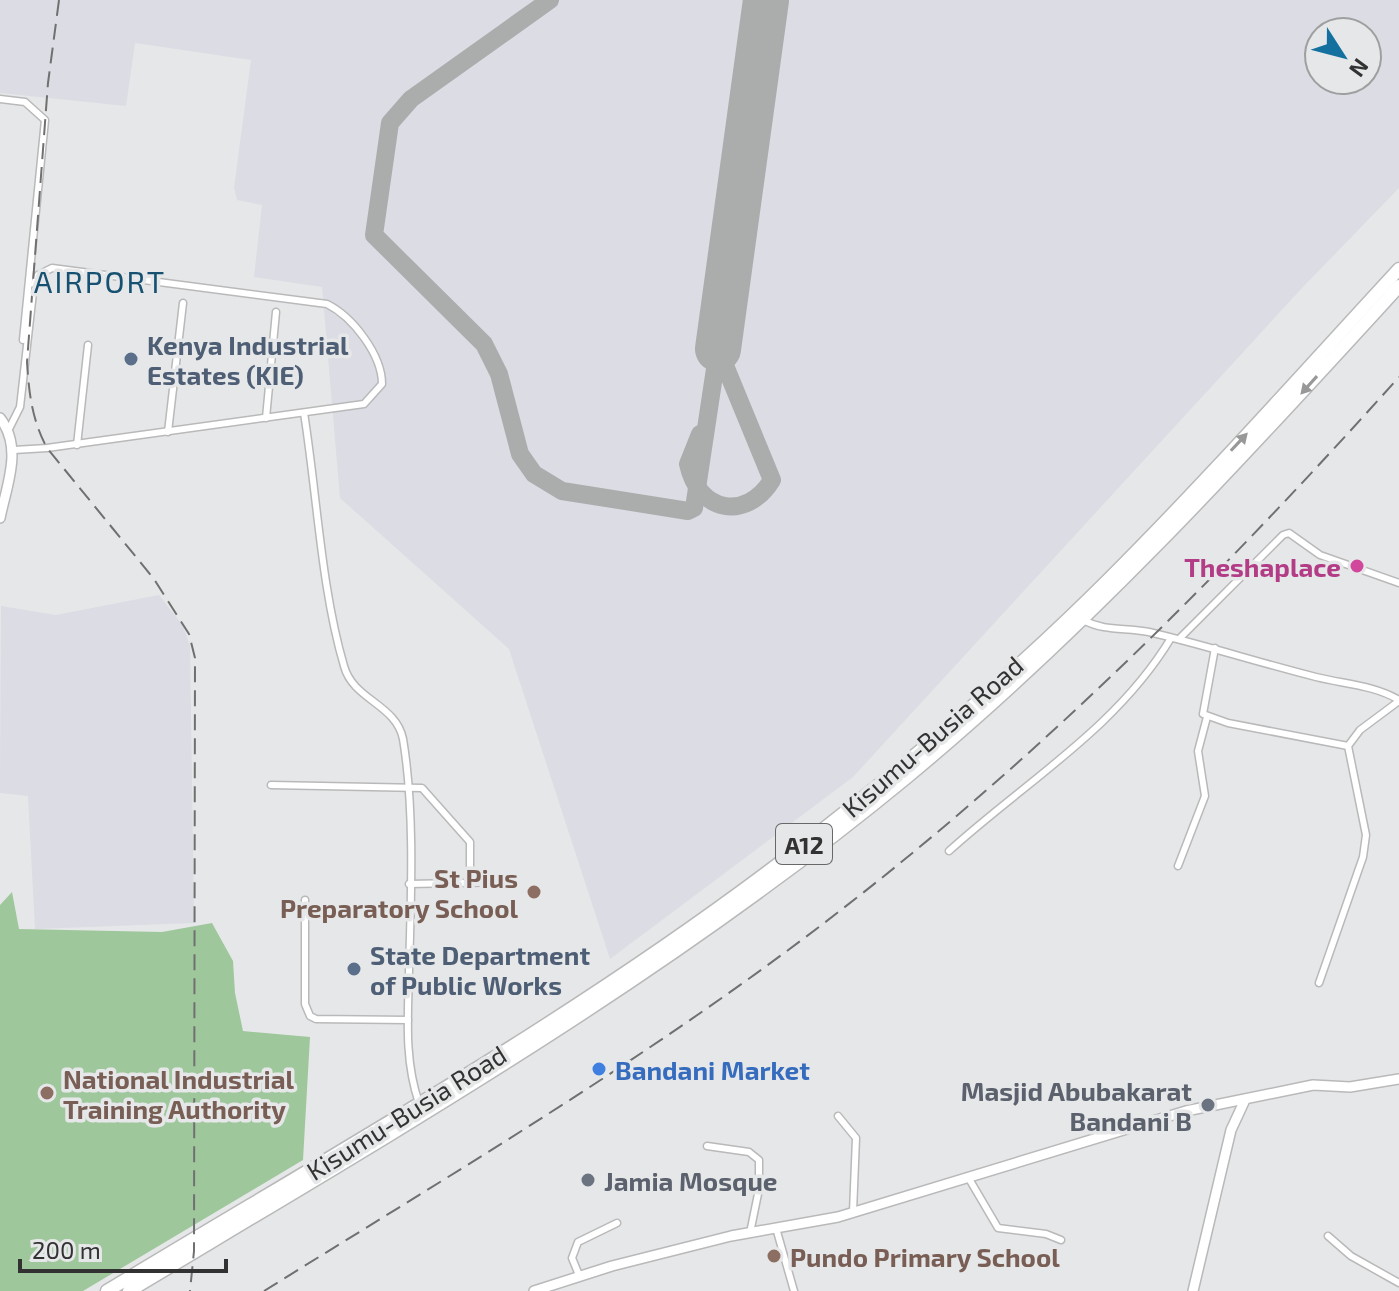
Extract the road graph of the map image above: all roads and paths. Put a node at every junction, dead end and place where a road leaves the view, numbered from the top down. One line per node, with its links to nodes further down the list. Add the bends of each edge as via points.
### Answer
1 (0, 99): 7 (street, via 25,102 45,120 22,319)
2 (1399, 269): 36 (highway, Kisumu-Busia Road / A12, one-way to 2, via 618,980 693,927 959,717 1107,581)
3 (1399, 286): 17 (highway, Kisumu-Busia Road / A12, one-way to 17)
4 (183, 303): 12 (street)
5 (276, 312): 10 (street)
6 (88, 345): 13 (street)
7 (25, 347): 8 (street, via 34,284 38,275 52,268 327,304 343,315 378,360 382,384 364,404); 11 (street, via 20,407)
8 (304, 413): 10 (street); 25 (street, via 344,666 354,688 397,722)
9 (0, 418): 11 (street)
10 (266, 418): 12 (street)
11 (9, 429): 14 (street)
12 (168, 432): 13 (street)
13 (77, 445): 14 (street)
14 (14, 450): 15 (street)
15 (0, 518)
16 (1399, 583): 19 (street, via 1320,555 1289,533)
17 (1082, 619): 18 (street, via 1111,630); 50 (highway, Kisumu-Busia Road / A12, via 908,776 622,991)
18 (1171, 638): 19 (street); 26 (street, via 1108,720)
19 (1179, 639): 20 (street)
20 (1215, 648): 21 (street); 22 (street, via 1201,708)
21 (1399, 700): 23 (street)
22 (1207, 717): 23 (street); 27 (street, via 1198,751 1205,796)
23 (1348, 746): 32 (street, via 1366,835)
24 (271, 785): 25 (street)
25 (406, 787): 29 (street, via 422,788 466,836 471,847); 30 (street)
26 (949, 851)
27 (1178, 866)
28 (508, 882): 29 (street)
29 (470, 883): 30 (street)
30 (409, 884): 33 (street)
31 (305, 900): 33 (street, via 305,1004 310,1016)
32 (1319, 983)
33 (408, 1020): 36 (street, via 409,1063)
34 (1399, 1079): 35 (street, via 1350,1087 1313,1085)
35 (1244, 1102): 39 (street, via 1186,1111); 53 (street, via 1231,1130)
36 (419, 1103): 49 (highway, Kisumu-Busia Road / A12)
37 (838, 1116): 40 (street, via 856,1138)
38 (707, 1146): 43 (street, via 749,1152 759,1160)
39 (968, 1177): 40 (street); 45 (street, via 998,1228)
40 (853, 1212): 42 (street)
41 (617, 1223): 46 (street, via 578,1242 572,1258)
42 (776, 1228): 43 (street); 52 (street)
43 (750, 1233): 46 (street)
44 (1328, 1236): 47 (street)
45 (1061, 1240)
46 (579, 1275): 48 (street)
47 (1399, 1283)
48 (559, 1287): 51 (street)
49 (107, 1291)
50 (129, 1291)
51 (534, 1291)
52 (794, 1291)
53 (1193, 1291)

